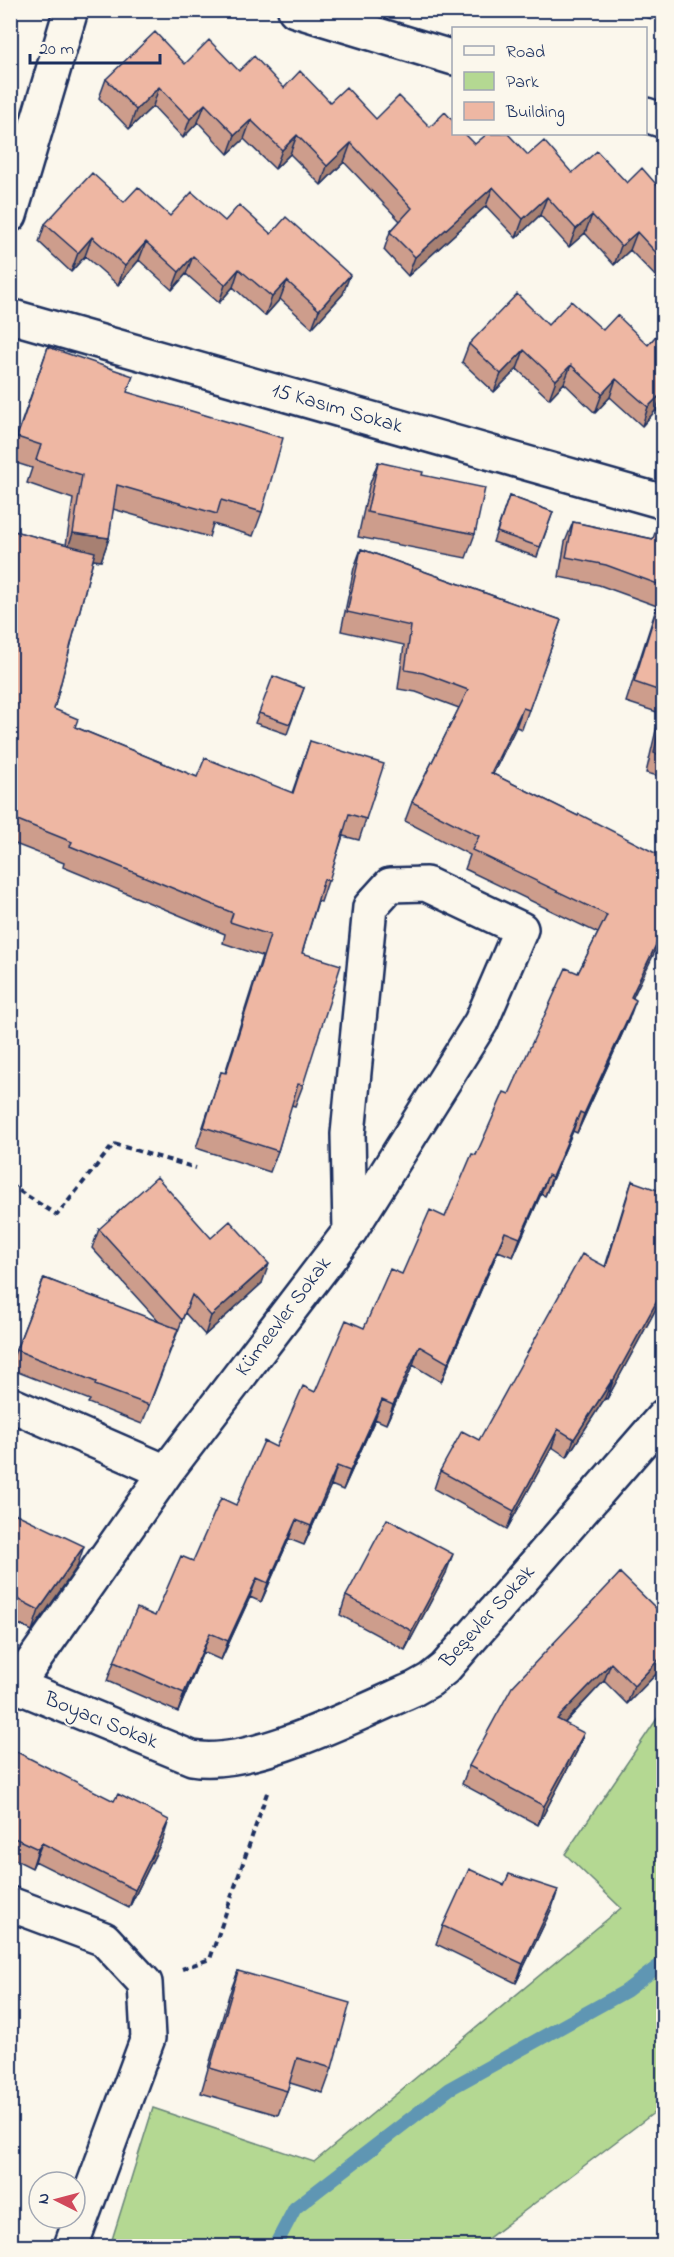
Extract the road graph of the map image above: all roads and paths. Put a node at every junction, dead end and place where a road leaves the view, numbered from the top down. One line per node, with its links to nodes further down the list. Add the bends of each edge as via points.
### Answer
1 (71, 10): 6 (street)
2 (295, 10): 3 (street)
3 (452, 58)
4 (647, 116): 5 (street)
5 (663, 121)
6 (10, 215)
7 (10, 316): 8 (street, 15 Kasım Sokak)
8 (663, 502)
9 (196, 1168): 10 (path, via 114,1144 57,1215)
10 (10, 1185)
11 (350, 1231): 11 (street, Kümeevler Sokak, via 348,1134 370,907 390,885 426,884 521,928 481,1022); 14 (street, Kümeevler Sokak)
12 (10, 1404): 14 (street)
13 (663, 1416): 16 (street, Beşevler Sokak, via 445,1668 414,1689)
14 (166, 1472): 15 (street, Kümeevler Sokak)
15 (13, 1685): 17 (street, Boyacı Sokak)
16 (284, 1744): 17 (street, Beşevler Sokak, via 224,1760); 19 (path, via 210,1959)
17 (192, 1758)
18 (10, 1904): 19 (street, via 104,1939)
19 (145, 1983): 20 (street, via 148,2038)
20 (71, 2247)

